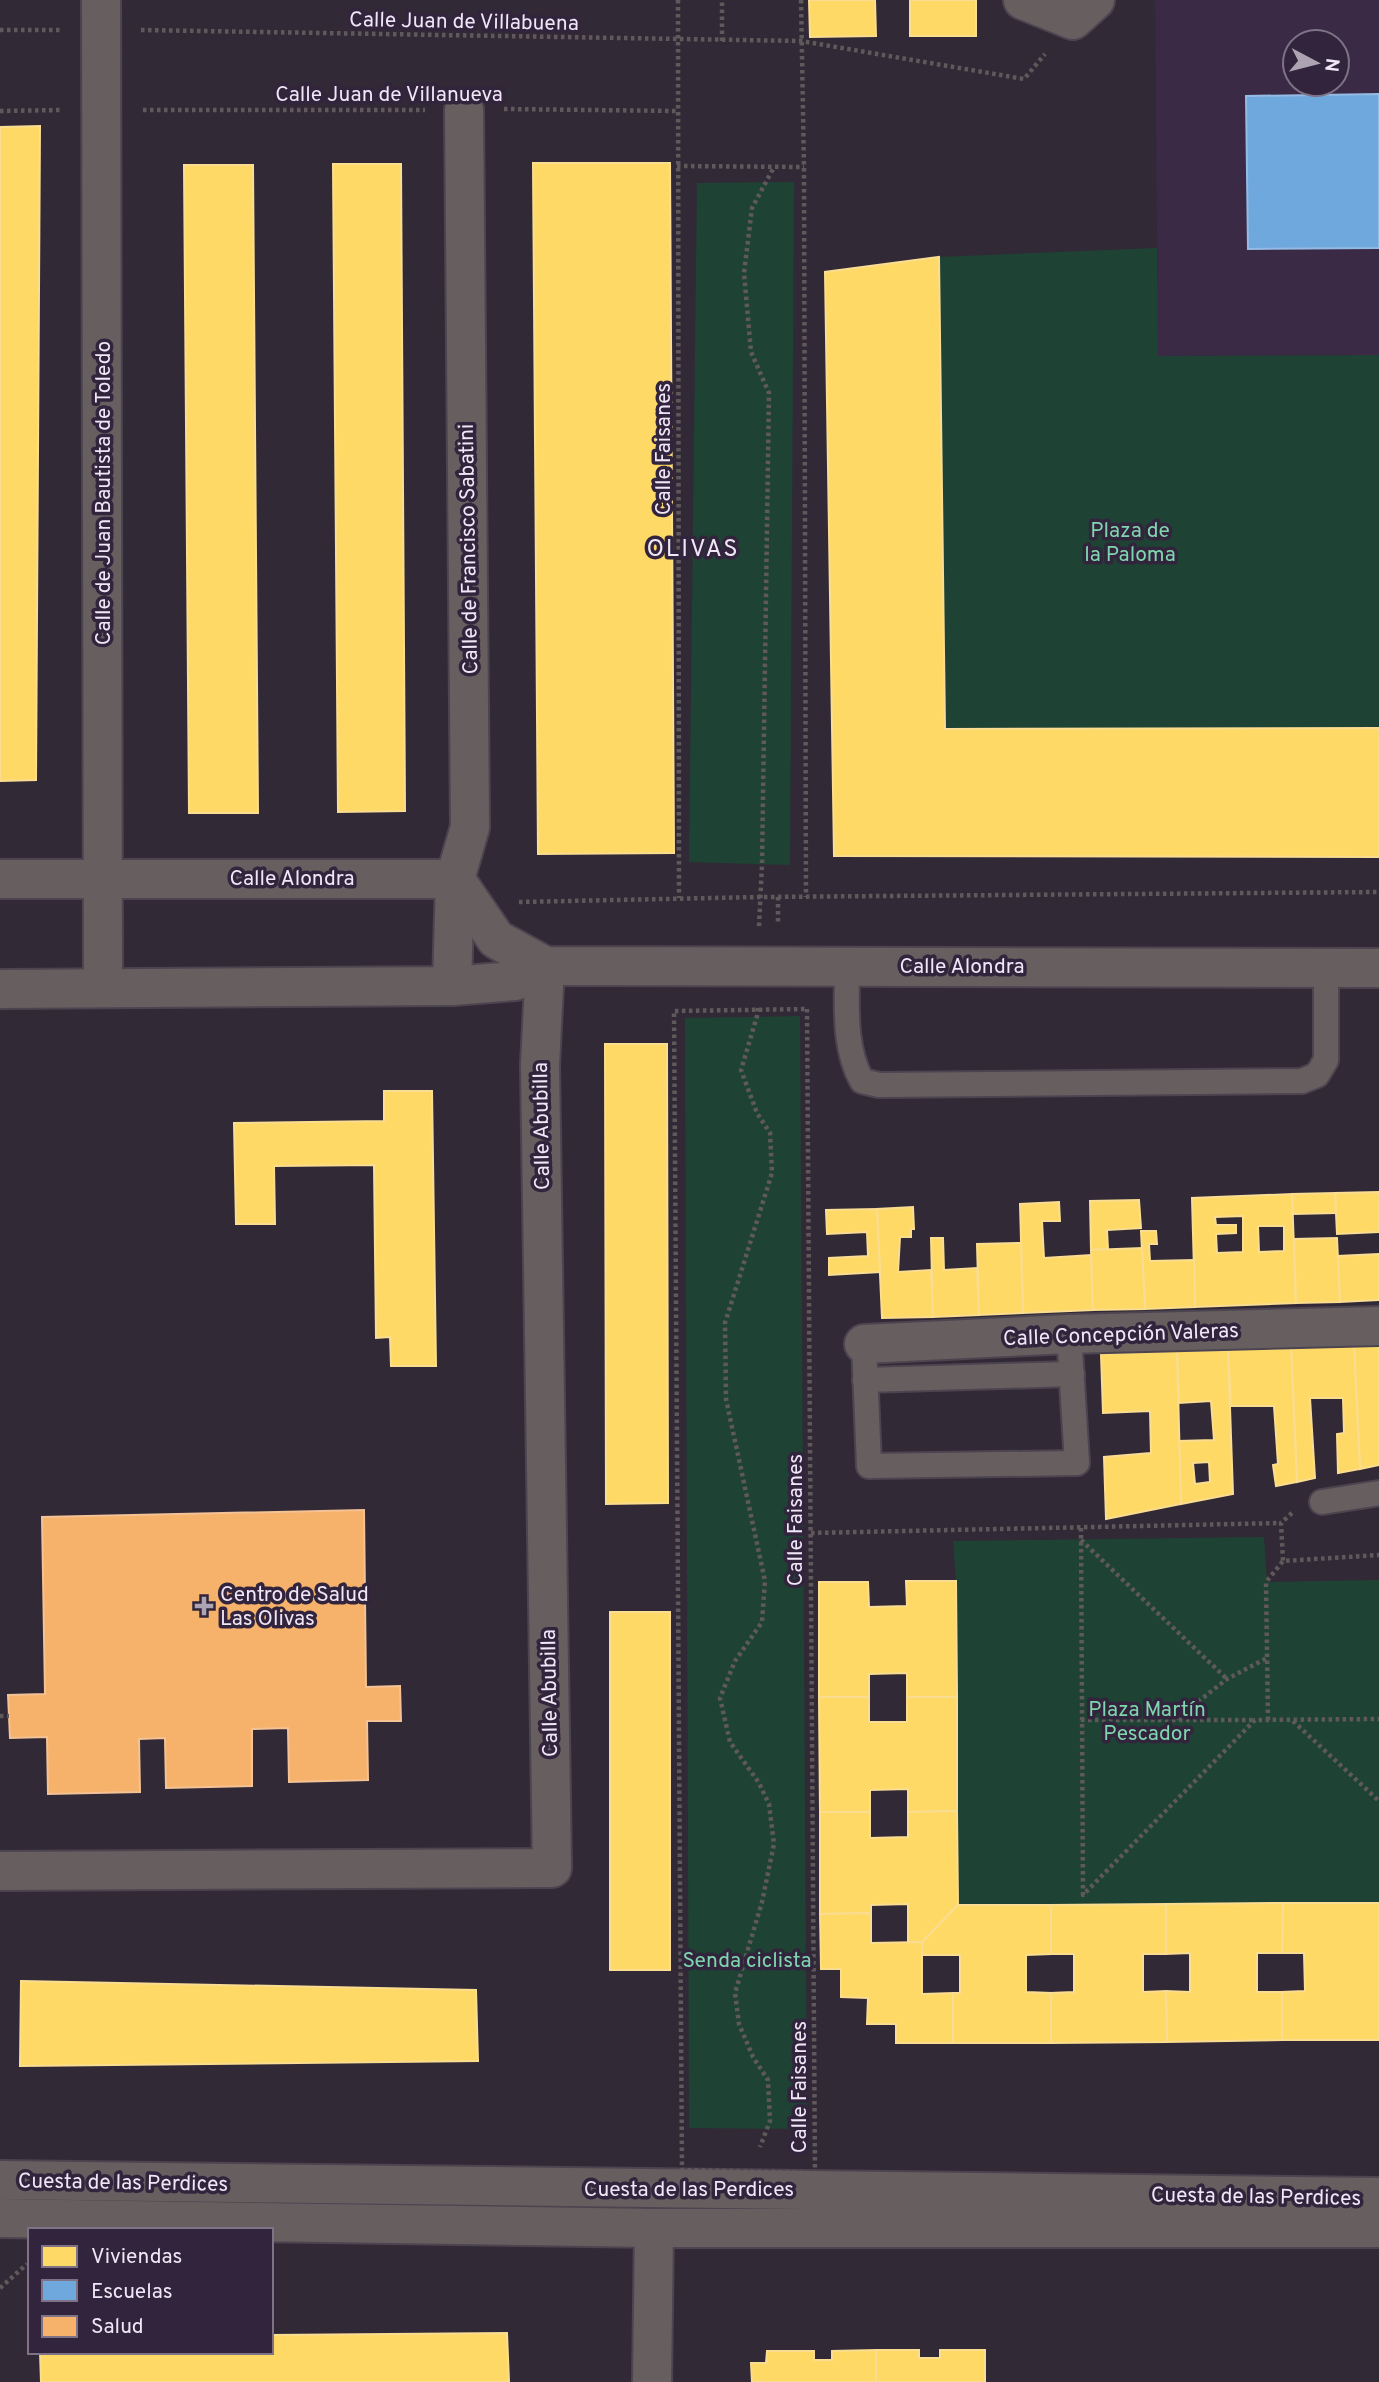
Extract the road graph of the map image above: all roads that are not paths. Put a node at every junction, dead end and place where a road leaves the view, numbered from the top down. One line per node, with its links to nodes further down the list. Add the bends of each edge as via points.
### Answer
1 (1023, 0): 2 (street)
2 (1084, 10)
3 (101, 15): 6 (street, Calle de Juan Bautista de Toledo)
4 (464, 110): 7 (street, Calle de Francisco Sabatini, via 470,827)
5 (0, 879): 6 (street, Calle Alondra)
6 (103, 879): 7 (street, Calle Alondra); 13 (street, Calle de Juan Bautista de Toledo)
7 (455, 879): 8 (street, Calle Alondra, via 496,939); 12 (street, Calle de Francisco Sabatini)
8 (545, 965): 9 (street, Calle Alondra); 12 (street, Calle Alondra, via 515,981); 21 (street, Calle Abubilla, via 540,1066 552,1868)
9 (846, 966): 10 (street, Calle Alondra); 10 (lane, via 848,1035 857,1072 862,1082 879,1085 1302,1081 1317,1075 1326,1060)
10 (1326, 968): 11 (street, Calle Alondra)
11 (1379, 968)
12 (452, 986): 13 (street, Calle Alondra)
13 (103, 987): 14 (street, Calle Alondra)
14 (0, 989)
15 (1379, 1326): 16 (street, Calle Concepción Valeras)
16 (1069, 1334): 17 (street, Calle Concepción Valeras); 18 (lane)
17 (864, 1362): 18 (lane); 18 (lane, via 869,1466 1077,1463)
18 (1072, 1374)
19 (1379, 1493): 20 (lane)
20 (1322, 1502)
21 (0, 1871)
22 (0, 2180): 23 (street, Cuesta de las Perdices)
23 (1379, 2197)
24 (0, 2218): 25 (street, Cuesta de las Perdices)
25 (654, 2228): 26 (street, Cuesta de las Perdices); 27 (street)
26 (1379, 2228)
27 (652, 2382)

